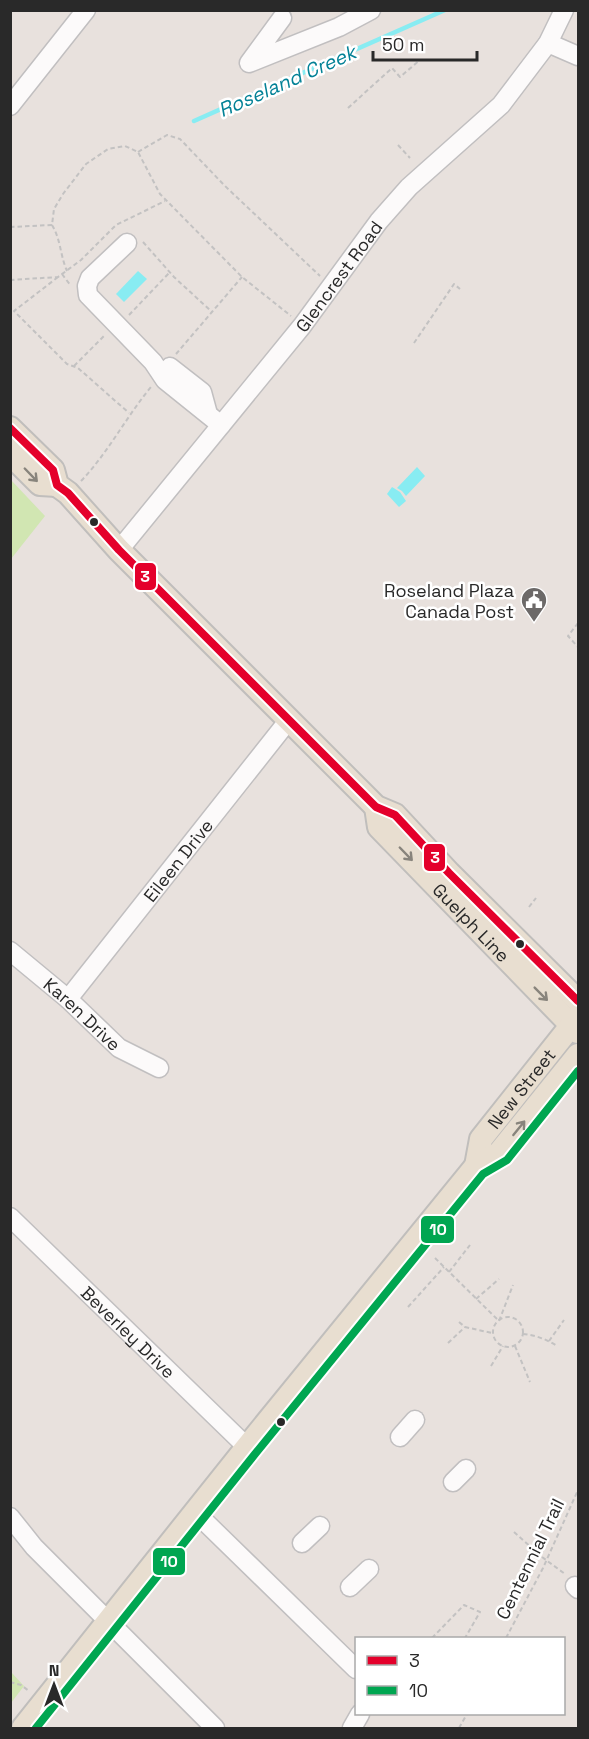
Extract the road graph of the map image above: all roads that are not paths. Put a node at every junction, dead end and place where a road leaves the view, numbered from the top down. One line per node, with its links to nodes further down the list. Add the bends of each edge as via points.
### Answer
1 (87, 10): 7 (street)
2 (370, 10): 4 (street, via 339,27 249,63)
3 (564, 10): 5 (street, Glencrest Road)
4 (282, 18)
5 (548, 43): 6 (street); 9 (street, Glencrest Road, via 501,105 409,187 379,221 303,326)
6 (579, 56)
7 (10, 106)
8 (133, 239): 9 (street, via 90,278 88,295 162,369 165,380)
9 (215, 420): 13 (street, Glencrest Road)
10 (10, 428): 12 (main road, Guelph Line, via 53,470)
11 (10, 454): 12 (main road, Guelph Line, one-way to 12, via 40,484)
12 (62, 489): 13 (main road, Guelph Line)
13 (119, 550): 14 (main road, Guelph Line)
14 (288, 721): 15 (main road, Guelph Line); 17 (street, Eileen Drive)
15 (376, 807): 18 (main road, Guelph Line, via 395,815); 19 (main road, Guelph Line, one-way to 19, via 379,827)
16 (10, 951): 17 (street, Karen Drive)
17 (68, 999): 21 (street, Karen Drive, via 119,1048)
18 (579, 1001)
19 (576, 1025): 22 (main road, New Street, via 481,1139)
20 (579, 1055): 22 (main road, New Street, one-way to 20, via 499,1153)
21 (159, 1068)
22 (476, 1166): 26 (main road, New Street)
23 (10, 1217): 26 (street, Beverley Drive)
24 (415, 1420): 25 (street)
25 (400, 1437)
26 (247, 1447): 29 (main road, New Street)
27 (466, 1469): 28 (street)
28 (453, 1482)
29 (195, 1512): 35 (main road, New Street); 36 (street)
30 (10, 1517): 35 (street, via 33,1547)
31 (320, 1526): 32 (street)
32 (302, 1543)
33 (369, 1569): 34 (street)
34 (350, 1587)
35 (108, 1622): 37 (main road, New Street); 38 (street)
36 (355, 1667)
37 (23, 1728)
38 (215, 1728)

